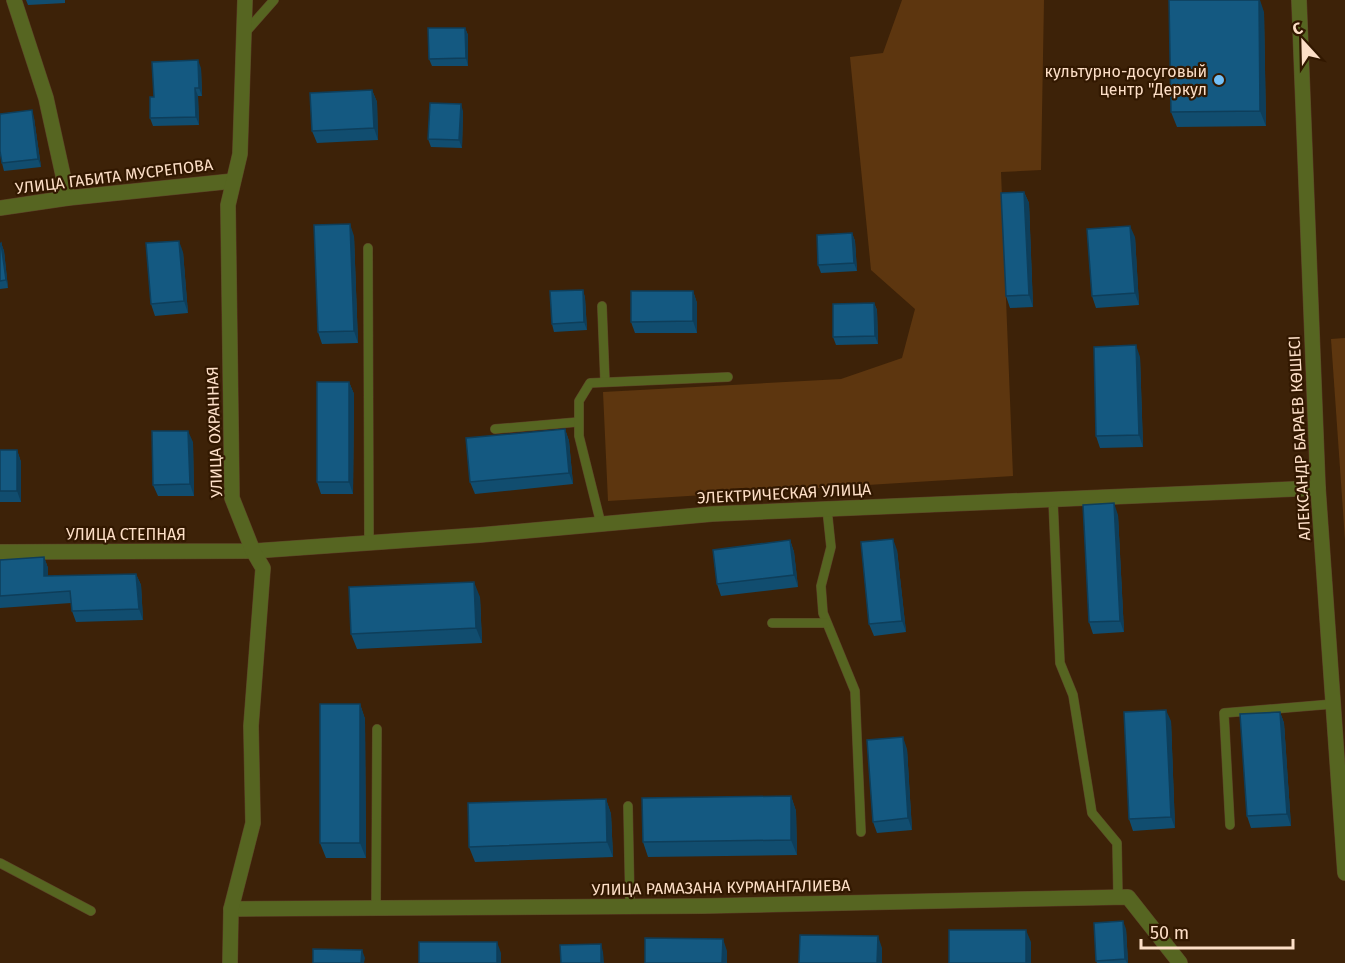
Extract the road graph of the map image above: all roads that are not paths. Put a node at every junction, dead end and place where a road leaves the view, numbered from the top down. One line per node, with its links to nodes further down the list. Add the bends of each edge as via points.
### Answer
1 (14, 0): 7 (street, via 46,98)
2 (245, 0): 5 (street, УЛИЦА ОХРАННАЯ)
3 (274, 0): 5 (lane)
4 (1299, 0): 15 (street, АЛЕКСАНДР БАРАЕВ КӨШЕСІ)
5 (243, 35): 6 (street, УЛИЦА ОХРАННАЯ, via 240,154)
6 (233, 181): 7 (street, УЛИЦА ГАБИТА МУСРЕПОВА); 20 (street, УЛИЦА ОХРАННАЯ, via 228,205 232,498)
7 (68, 198): 8 (street, УЛИЦА ГАБИТА МУСРЕПОВА)
8 (0, 207)
9 (369, 248): 19 (lane)
10 (602, 306): 12 (lane)
11 (728, 377): 12 (lane)
12 (605, 382): 13 (lane, via 591,383 579,401)
13 (578, 422): 14 (lane); 18 (lane)
14 (495, 429)
15 (1318, 488): 16 (street, ЭЛЕКТРИЧЕСКАЯ УЛИЦА); 24 (street, АЛЕКСАНДР БАРАЕВ КӨШЕСІ)
16 (1053, 499): 17 (street, ЭЛЕКТРИЧЕСКАЯ УЛИЦА); 31 (lane, via 1060,663 1073,695 1092,813 1117,843)
17 (826, 509): 18 (street, ЭЛЕКТРИЧЕСКАЯ УЛИЦА); 23 (lane, via 831,547 821,586)
18 (602, 524): 19 (street, ЭЛЕКТРИЧЕСКАЯ УЛИЦА)
19 (369, 541): 20 (street, ЭЛЕКТРИЧЕСКАЯ УЛИЦА)
20 (253, 551): 21 (street, УЛИЦА СТЕПНАЯ); 34 (street, УЛИЦА ОХРАННАЯ, via 263,568 251,726 253,823)
21 (0, 552)
22 (772, 623): 23 (lane)
23 (826, 623): 28 (lane, via 855,692)
24 (1333, 704): 27 (lane, via 1224,713); 30 (street, АЛЕКСАНДР БАРАЕВ КӨШЕСІ)
25 (377, 729): 33 (lane)
26 (628, 806): 32 (lane)
27 (1230, 825)
28 (861, 832)
29 (0, 863): 35 (lane)
30 (1345, 873)
31 (1118, 897): 32 (street, УЛИЦА РАМАЗАНА КУРМАНГАЛИЕВА); 37 (street, via 1128,897)
32 (630, 907): 33 (street, УЛИЦА РАМАЗАНА КУРМАНГАЛИЕВА)
33 (376, 908): 34 (street, УЛИЦА РАМАЗАНА КУРМАНГАЛИЕВА)
34 (231, 909): 36 (street, УЛИЦА ОХРАННАЯ)
35 (91, 912)
36 (230, 963)
37 (1180, 963)

